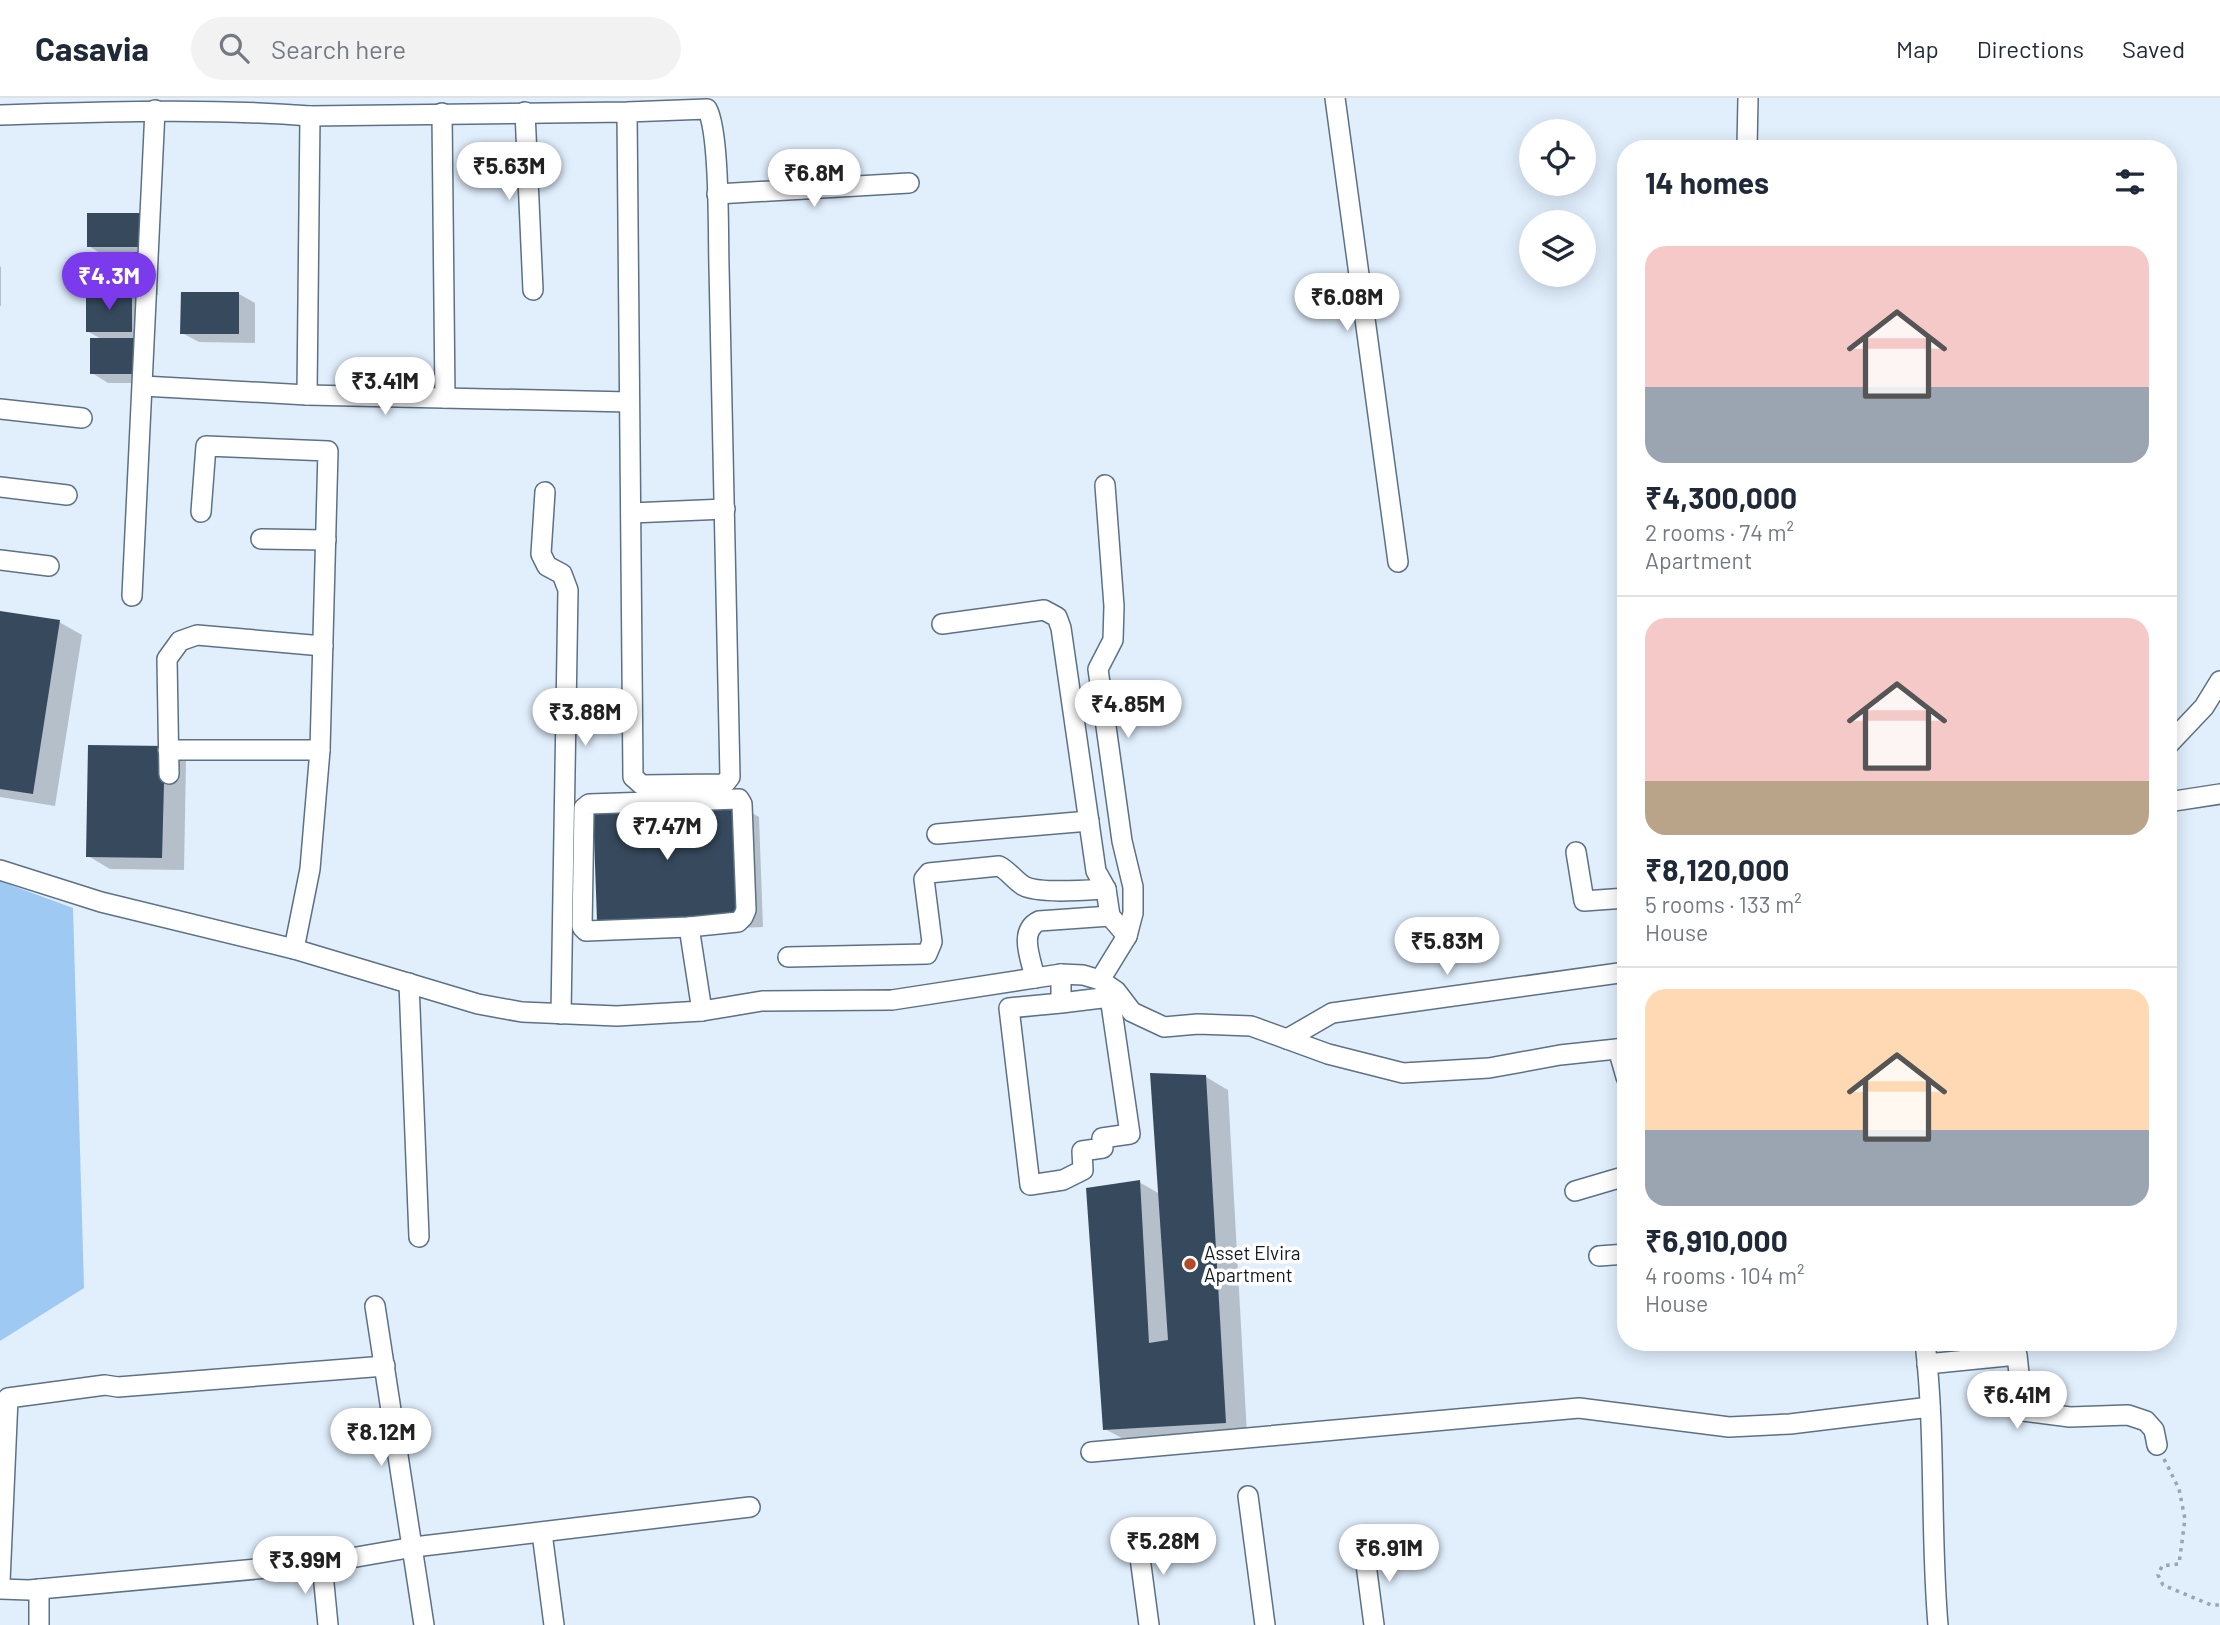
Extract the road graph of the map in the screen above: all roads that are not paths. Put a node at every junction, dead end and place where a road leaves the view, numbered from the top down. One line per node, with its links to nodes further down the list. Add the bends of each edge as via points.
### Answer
1 (1335, 98): 31 (street)
2 (1748, 98): 11 (street)
3 (707, 103): 7 (street); 13 (street)
4 (261, 105): 5 (street); 10 (street)
5 (155, 110): 9 (street); 15 (street)
6 (525, 112): 7 (street); 8 (street); 14 (street)
7 (627, 112): 18 (street)
8 (442, 113): 10 (street); 17 (street)
9 (0, 115)
10 (310, 116): 16 (street)
11 (1747, 140)
12 (909, 183): 13 (street)
13 (717, 194): 25 (street)
14 (533, 290)
15 (142, 386): 16 (street); 33 (street)
16 (307, 395): 17 (street)
17 (445, 398): 18 (street)
18 (629, 402): 27 (street)
19 (0, 409): 20 (street)
20 (82, 418)
21 (1105, 485): 51 (street, via 1113,640 1098,669 1122,841 1133,887)
22 (0, 487): 24 (street)
23 (545, 492): 61 (street, via 541,554 547,566 562,574 568,590)
24 (67, 495)
25 (725, 509): 27 (street); 27 (street, via 730,777 721,784 642,785 633,777)
26 (201, 512): 29 (street, via 206,446 328,451)
27 (631, 513)
28 (261, 538): 29 (street)
29 (326, 540): 35 (street)
30 (0, 560): 32 (street)
31 (1398, 562)
32 (49, 566)
33 (132, 596)
34 (942, 625): 43 (street, via 1044,610 1057,617)
35 (323, 646): 38 (street, via 197,635 180,641 167,659); 39 (street)
36 (2220, 681): 37 (street, via 2204,707)
37 (2177, 736)
38 (168, 750): 39 (street); 40 (street)
39 (320, 750): 52 (street, via 310,869)
40 (169, 774)
41 (2220, 794): 42 (street)
42 (2177, 801)
43 (1089, 821): 44 (street); 47 (street, via 1097,871)
44 (937, 834)
45 (1576, 852): 48 (street, via 1584,901)
46 (0, 870): 52 (street, via 101,902)
47 (1106, 889): 49 (street); 53 (street, via 1033,890 999,866 929,873 925,879 932,942 927,954)
48 (1617, 899)
49 (1111, 916): 51 (street); 56 (street, via 1032,924 1027,939)
50 (689, 927): 50 (street, via 738,922 746,911 739,799 584,807 582,927 586,931); 60 (street)
51 (1127, 936): 57 (street)
52 (294, 949): 58 (street)
53 (788, 957)
54 (1617, 973): 62 (street, via 1332,1013)
55 (1061, 974): 56 (street); 57 (street); 59 (street)
56 (1035, 978): 60 (street, via 892,1000 762,1001)
57 (1100, 980): 62 (street, via 1132,1012 1164,1027 1251,1026)
58 (409, 984): 61 (street, via 478,1004); 66 (street)
59 (1061, 1003): 59 (street, via 1009,1008 1030,1185 1063,1180 1083,1170 1082,1151 1103,1148 1102,1138 1130,1134 1110,997)
60 (702, 1011): 61 (street, via 617,1017)
61 (561, 1014)
62 (1287, 1039): 63 (street, via 1403,1073 1489,1068)
63 (1617, 1049)
64 (1617, 1179): 65 (street)
65 (1575, 1191)
66 (419, 1237)
67 (1617, 1255): 68 (street)
68 (1599, 1256)
69 (375, 1306): 72 (street)
70 (1926, 1351): 71 (street)
71 (1927, 1364): 73 (street); 74 (street, via 2017,1355 2023,1412 2070,1417 2128,1415 2146,1420)
72 (385, 1366): 80 (street); 83 (street, via 105,1385 8,1398)
73 (1930, 1407): 75 (street, via 1729,1427 1579,1408); 93 (street)
74 (2157, 1445)
75 (1091, 1452)
76 (1248, 1496): 91 (street)
77 (750, 1507): 78 (street)
78 (542, 1533): 80 (street); 89 (street)
79 (1137, 1535): 90 (street)
80 (414, 1547): 82 (street); 88 (street)
81 (1364, 1549): 92 (street)
82 (322, 1563): 85 (street); 87 (street)
83 (0, 1581)
84 (0, 1589): 85 (street)
85 (39, 1589): 86 (street)
86 (39, 1625)
87 (328, 1625)
88 (425, 1625)
89 (554, 1625)
90 (1149, 1625)
91 (1265, 1625)
92 (1374, 1625)
93 (1938, 1625)

